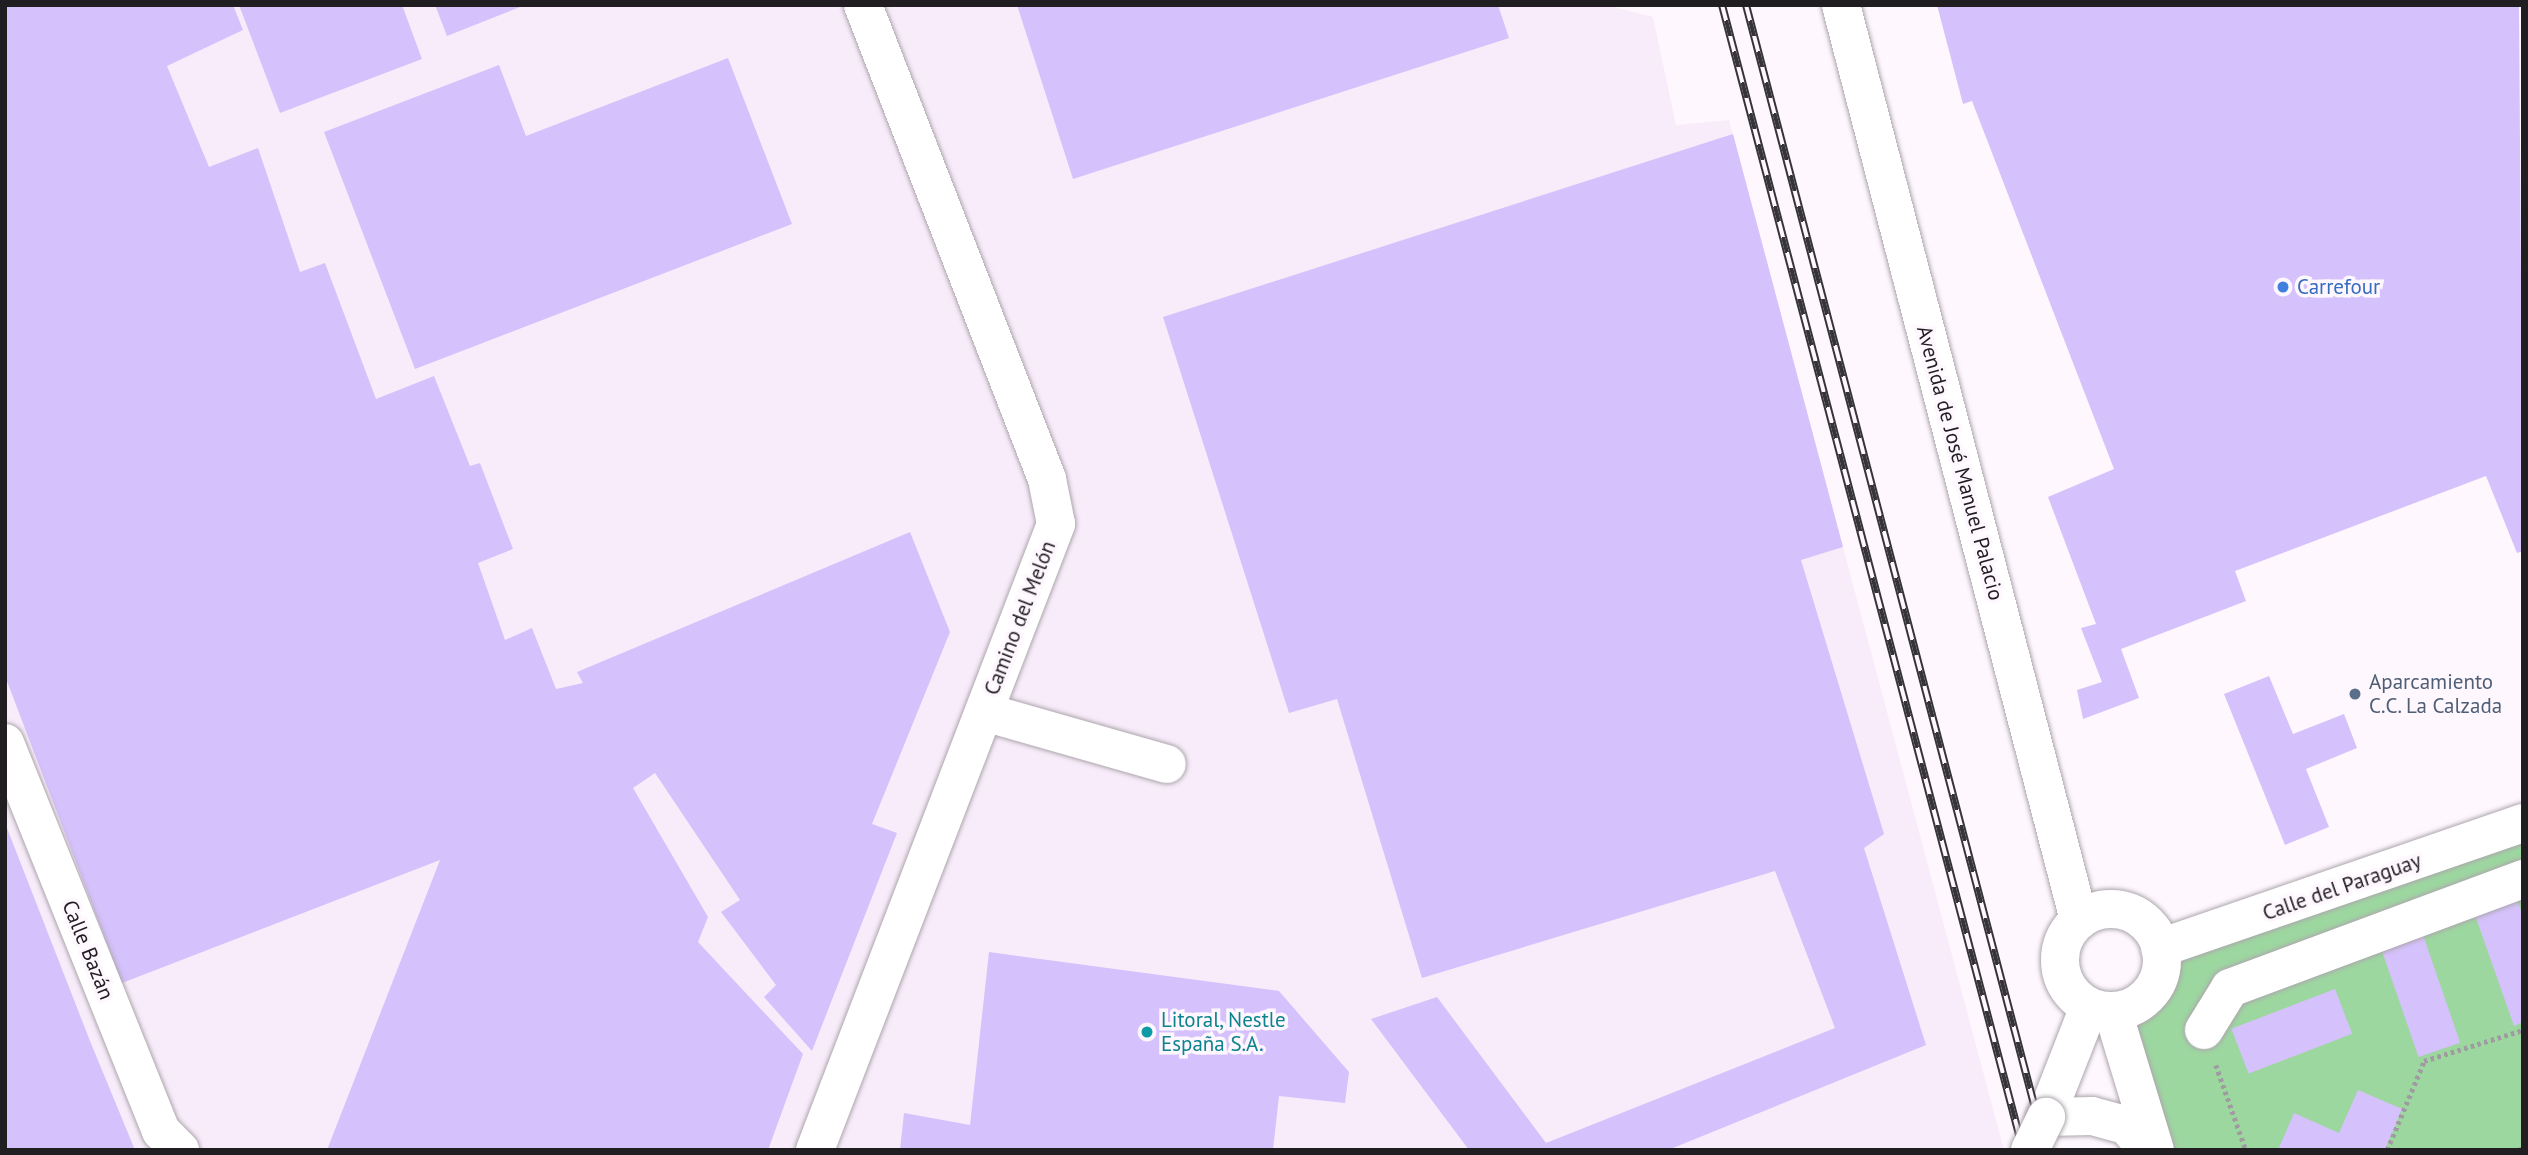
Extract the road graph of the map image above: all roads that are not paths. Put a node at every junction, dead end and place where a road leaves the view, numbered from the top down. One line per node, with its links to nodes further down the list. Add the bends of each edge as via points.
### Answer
1 (863, 5): 3 (street, Camino del Melón, via 1047,479 1056,524)
2 (1841, 5): 8 (street, Avenida de José Manuel Palacio)
3 (985, 712): 5 (street); 14 (street, Camino del Melón)
4 (5, 743): 13 (street, Calle Bazán, via 161,1131)
5 (1167, 764)
6 (2523, 823): 9 (street, Calle del Paraguay)
7 (2523, 879): 11 (street, via 2230,988)
8 (2079, 920): 9 (street, via 2103,909 2128,912 2150,926); 10 (street, via 2064,939 2060,966 2069,990)
9 (2160, 948): 10 (street, via 2161,972 2150,995 2127,1009)
10 (2101, 1009): 12 (street); 16 (street)
11 (2204, 1030)
12 (2038, 1133): 15 (street, via 2092,1116 2126,1125)
13 (180, 1150)
14 (815, 1150)
15 (2148, 1150)
16 (2155, 1150)

